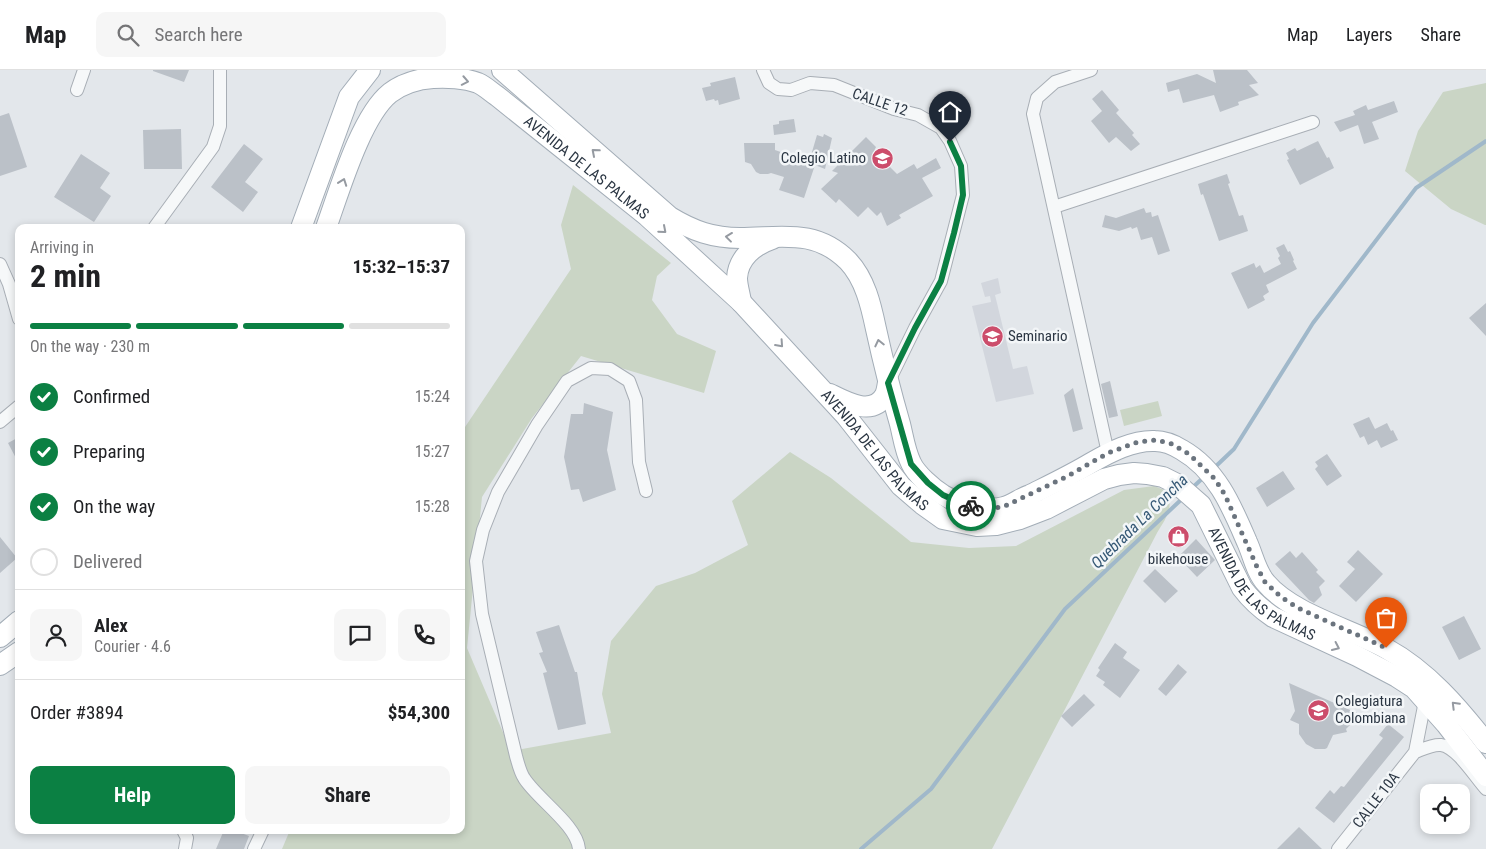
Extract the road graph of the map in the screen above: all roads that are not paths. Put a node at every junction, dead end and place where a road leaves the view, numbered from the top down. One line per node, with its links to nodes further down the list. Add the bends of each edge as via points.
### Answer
1 (84, 70): 9 (street)
2 (220, 70): 12 (street, via 220,126 213,147)
3 (370, 70): 13 (main road, via 349,97)
4 (502, 70): 15 (main road, AVENIDA DE LAS PALMAS, one-way to 4, via 723,237 708,235 681,223)
5 (763, 70): 8 (street, CALLE 12, via 769,82 778,89 791,90)
6 (814, 70): 8 (street)
7 (1092, 70): 11 (street, via 1055,82 1038,98 1033,114)
8 (810, 83): 19 (street, CALLE 12, via 834,85 918,115 941,128 961,166 963,195 941,281)
9 (77, 90)
10 (1313, 122): 11 (street)
11 (1054, 207): 23 (street)
12 (157, 224)
13 (302, 224)
14 (327, 224): 17 (main road, AVENIDA DE LAS PALMAS, one-way to 17, via 356,145 369,120 389,94 420,79 459,79 479,84 497,96 647,216)
15 (783, 236): 17 (main road, via 750,251 739,265 737,279); 19 (main road, AVENIDA DE LAS PALMAS, one-way to 15, via 871,306 858,274 834,248 804,237)
16 (0, 264): 18 (street)
17 (741, 302): 20 (main road, AVENIDA DE LAS PALMAS, one-way to 20)
18 (15, 305)
19 (888, 383): 20 (main road, via 885,396 876,404 865,407 852,405); 23 (main road, AVENIDA DE LAS PALMAS, via 911,464 943,495 963,504 1003,507)
20 (824, 391): 29 (main road, AVENIDA DE LAS PALMAS, one-way to 29, via 901,486 943,519 977,526 996,525 1046,509 1104,479 1119,475 1147,474 1177,484 1201,504 1242,588 1263,611 1397,677 1414,688)
21 (15, 409): 22 (street)
22 (0, 422)
23 (1108, 453): 30 (main road, AVENIDA DE LAS PALMAS, one-way to 23, via 1459,709 1407,662 1386,648 1298,608 1265,582 1225,495 1215,479 1189,454 1172,444 1156,440 1138,442)
24 (646, 492): 38 (street, via 639,462 636,400 629,381 610,369 591,368 568,382 537,425 498,492 483,530 476,561 482,614 516,756 524,778 568,828)
25 (15, 624): 26 (main road)
26 (0, 637)
27 (15, 655): 28 (main road)
28 (0, 665)
29 (1425, 701): 31 (street, CALLE 10A); 32 (main road, AVENIDA DE LAS PALMAS)
30 (1486, 743)
31 (1414, 752): 33 (street, via 1440,745 1448,747); 39 (street, CALLE 10A)
32 (1486, 776)
33 (1486, 788)
34 (185, 834): 36 (street)
35 (261, 834): 37 (street)
36 (185, 849)
37 (254, 849)
38 (579, 849)
39 (1338, 849)

